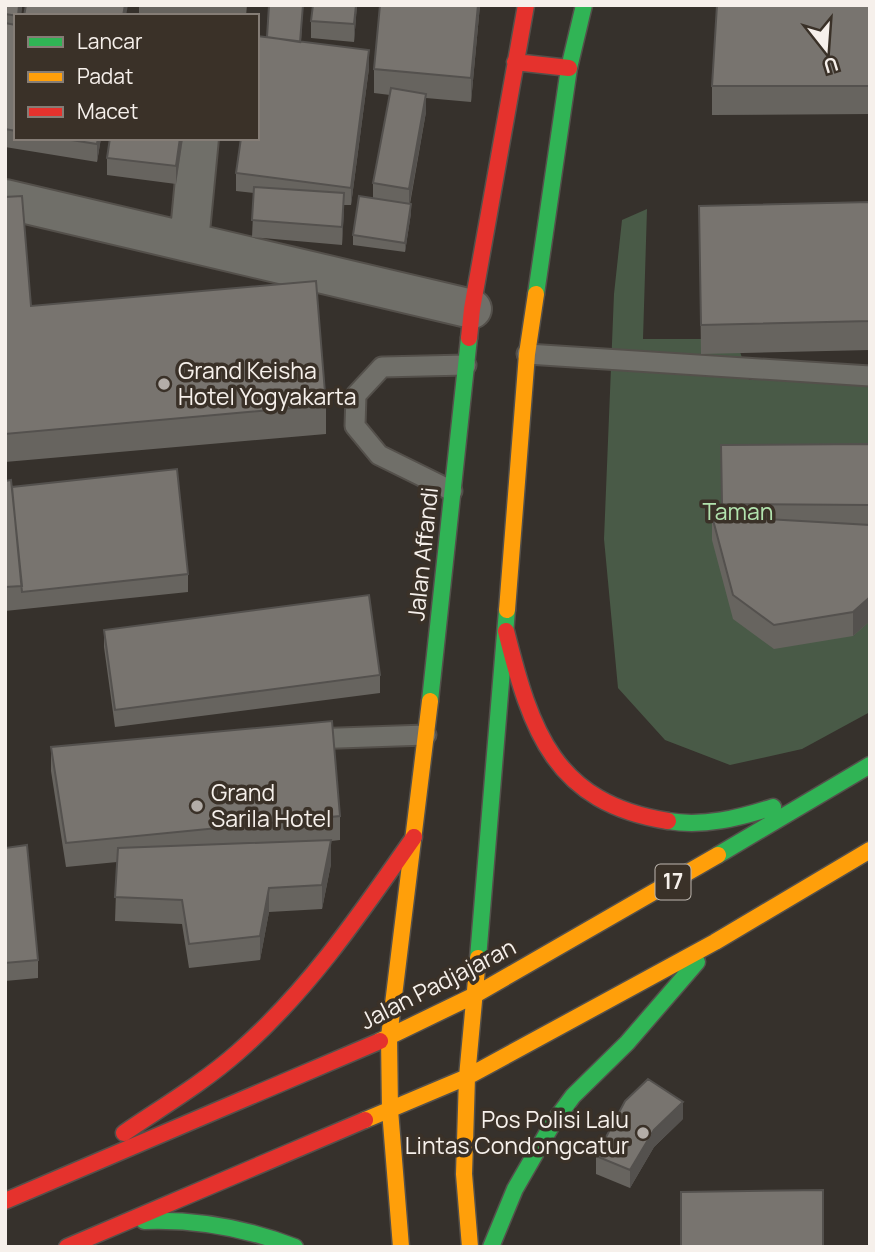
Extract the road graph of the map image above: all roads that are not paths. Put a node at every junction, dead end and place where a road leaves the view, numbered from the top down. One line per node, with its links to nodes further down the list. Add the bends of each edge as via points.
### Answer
1 (526, 5): 3 (main road, Jalan Affandi)
2 (584, 5): 4 (main road)
3 (515, 62): 4 (main road); 8 (main road, Jalan Affandi)
4 (569, 68): 9 (main road)
5 (199, 140): 7 (street)
6 (5, 200): 7 (street)
7 (189, 242): 8 (street)
8 (472, 309): 10 (main road, Jalan Affandi)
9 (527, 354): 11 (lane); 13 (main road)
10 (466, 365): 12 (main road, Jalan Affandi); 12 (lane, via 382,367 356,396 355,426 379,455)
11 (870, 376)
12 (452, 491): 14 (main road, Jalan Affandi)
13 (506, 631): 17 (main road, via 527,710 541,740 581,788 615,807 681,822 731,820); 21 (main road)
14 (426, 735): 15 (lane); 18 (main road, Jalan Affandi)
15 (302, 740)
16 (870, 765): 17 (main road, Jalan Padjajaran / 17)
17 (830, 789): 21 (main road, Jalan Padjajaran / 17)
18 (414, 837): 22 (main road, Jalan Affandi); 25 (main road, via 337,946 237,1052)
19 (870, 850): 20 (main road)
20 (715, 942): 23 (main road); 32 (main road, via 552,1122 515,1189)
21 (473, 996): 22 (main road, Jalan Padjajaran / 17); 23 (main road)
22 (389, 1037): 24 (main road, Jalan Affandi); 25 (main road, Jalan Padjajaran / 17)
23 (467, 1077): 24 (main road); 31 (main road, via 464,1174)
24 (390, 1110): 27 (main road); 30 (main road, Jalan Affandi)
25 (66, 1175): 26 (main road, Jalan Padjajaran / 17)
26 (5, 1201)
27 (127, 1222): 28 (main road); 29 (main road, via 172,1219 224,1225 263,1233)
28 (66, 1247)
29 (295, 1247)
30 (401, 1247)
31 (470, 1247)
32 (491, 1247)

